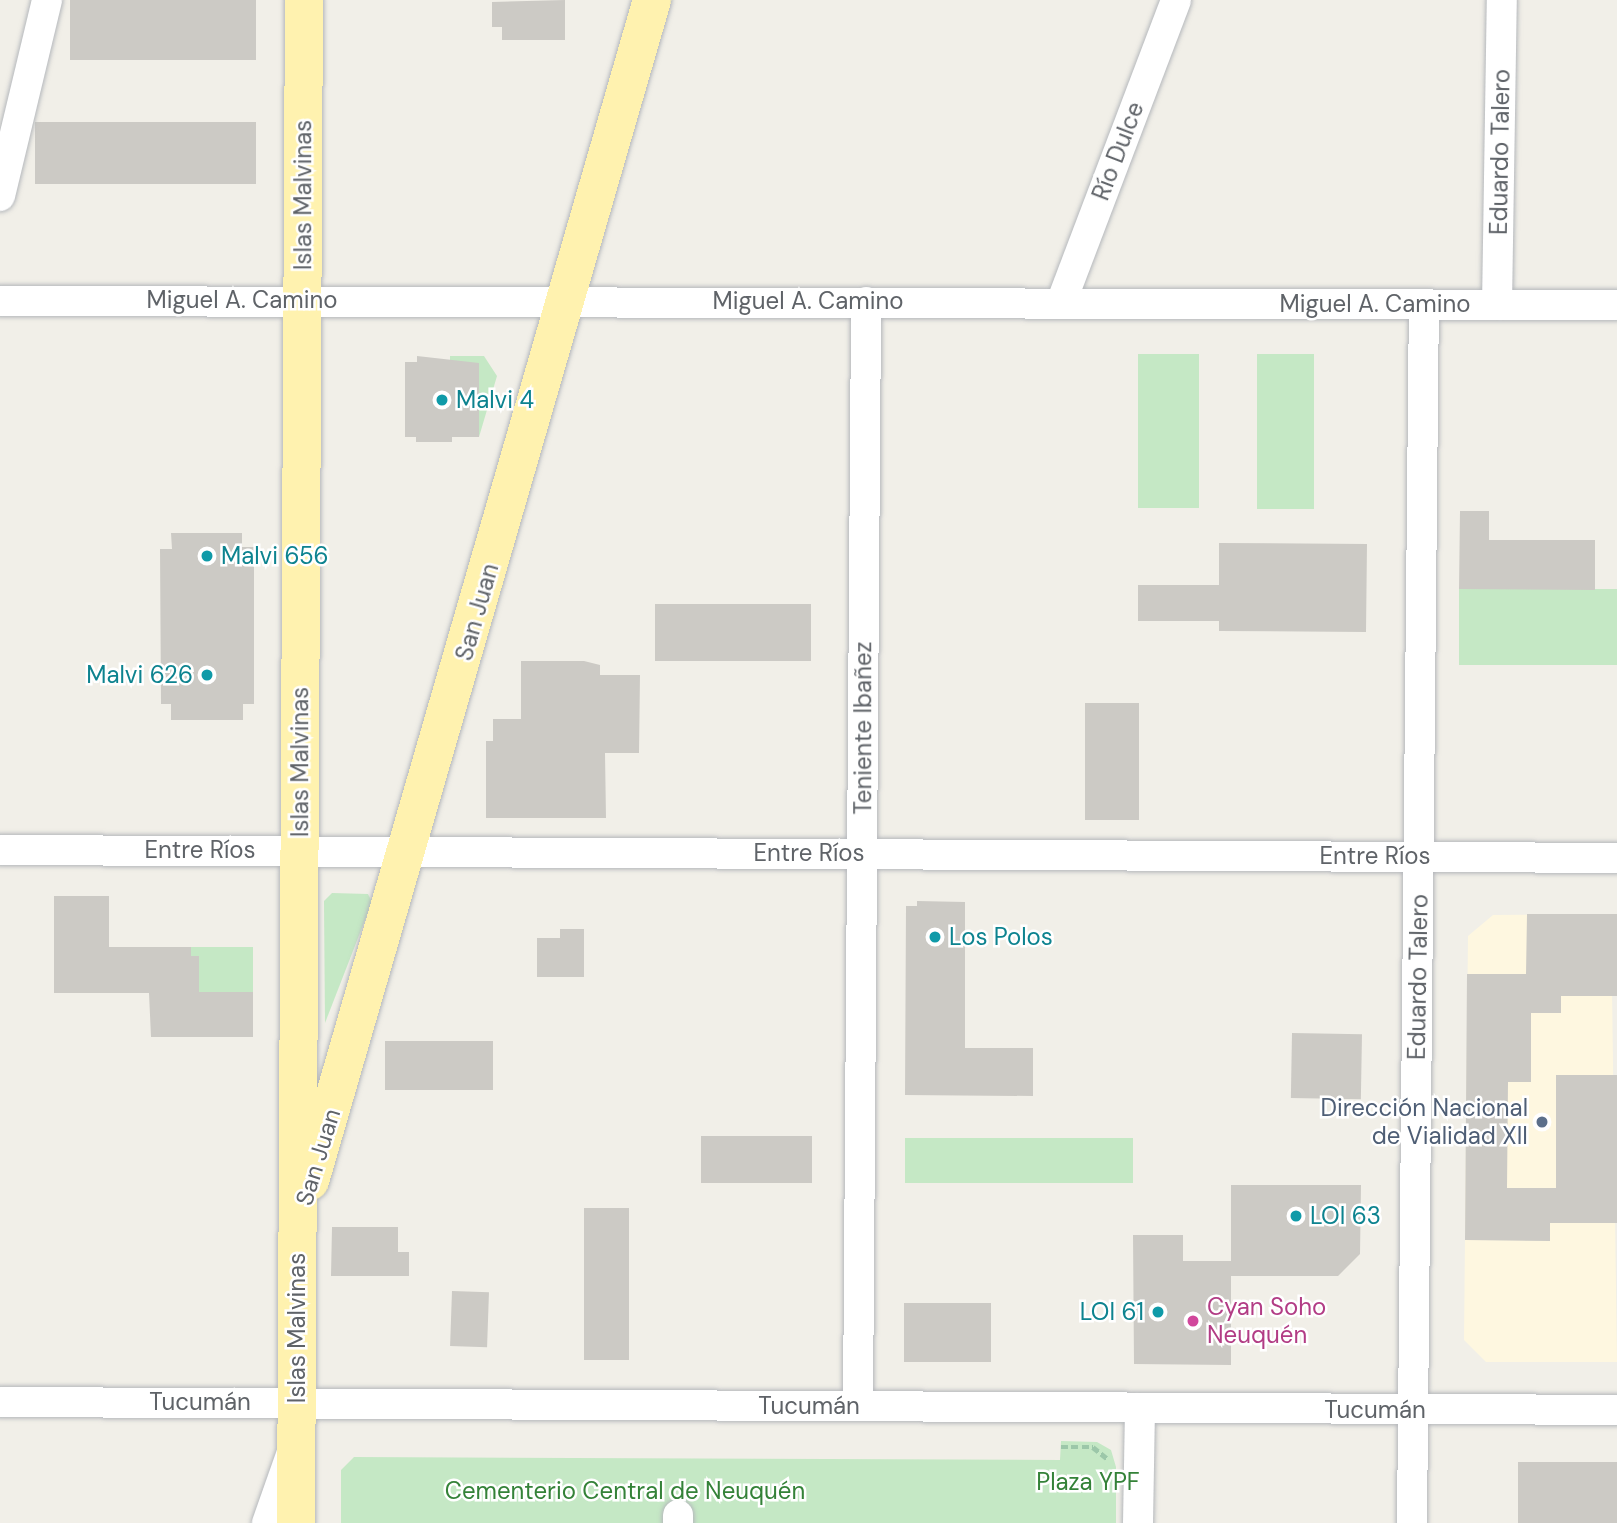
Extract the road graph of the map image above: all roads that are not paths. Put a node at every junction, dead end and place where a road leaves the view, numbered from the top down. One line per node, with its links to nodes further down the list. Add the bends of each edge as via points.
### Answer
1 (47, 0): 6 (street)
2 (304, 0): 7 (main road, Islas Malvinas)
3 (652, 0): 8 (main road, San Juan)
4 (1176, 0): 11 (street, Río Dulce)
5 (1502, 0): 13 (street, Eduardo Talero)
6 (0, 196)
7 (302, 299): 8 (street, Miguel A. Camino); 9 (street, Miguel A. Camino); 16 (main road, Islas Malvinas)
8 (564, 300): 10 (street, Miguel A. Camino); 17 (main road, San Juan)
9 (0, 301)
10 (866, 302): 11 (street, Miguel A. Camino); 18 (street, Teniente Ibañez)
11 (1060, 303): 12 (street, Miguel A. Camino)
12 (1424, 304): 13 (street, Miguel A. Camino); 19 (street, Eduardo Talero)
13 (1497, 304): 14 (street, Miguel A. Camino)
14 (1617, 305)
15 (0, 850): 16 (street, Entre Ríos)
16 (300, 851): 17 (street, Entre Ríos); 21 (main road, Islas Malvinas)
17 (410, 851): 18 (street, Entre Ríos); 21 (main road, San Juan)
18 (862, 853): 19 (street, Entre Ríos); 23 (street, Teniente Ibañez)
19 (1419, 857): 20 (street, Entre Ríos); 25 (street, Eduardo Talero)
20 (1617, 858)
21 (298, 1224): 27 (main road, Islas Malvinas)
22 (0, 1402): 27 (street, Tucumán)
23 (858, 1406): 24 (street, Tucumán); 27 (street, Tucumán)
24 (1140, 1408): 25 (street, Tucumán); 30 (street)
25 (1413, 1410): 26 (street, Tucumán); 31 (street, Eduardo Talero)
26 (1617, 1410)
27 (297, 1420): 28 (street); 29 (main road, Islas Malvinas)
28 (267, 1523)
29 (296, 1523)
30 (1138, 1523)
31 (1412, 1523)

